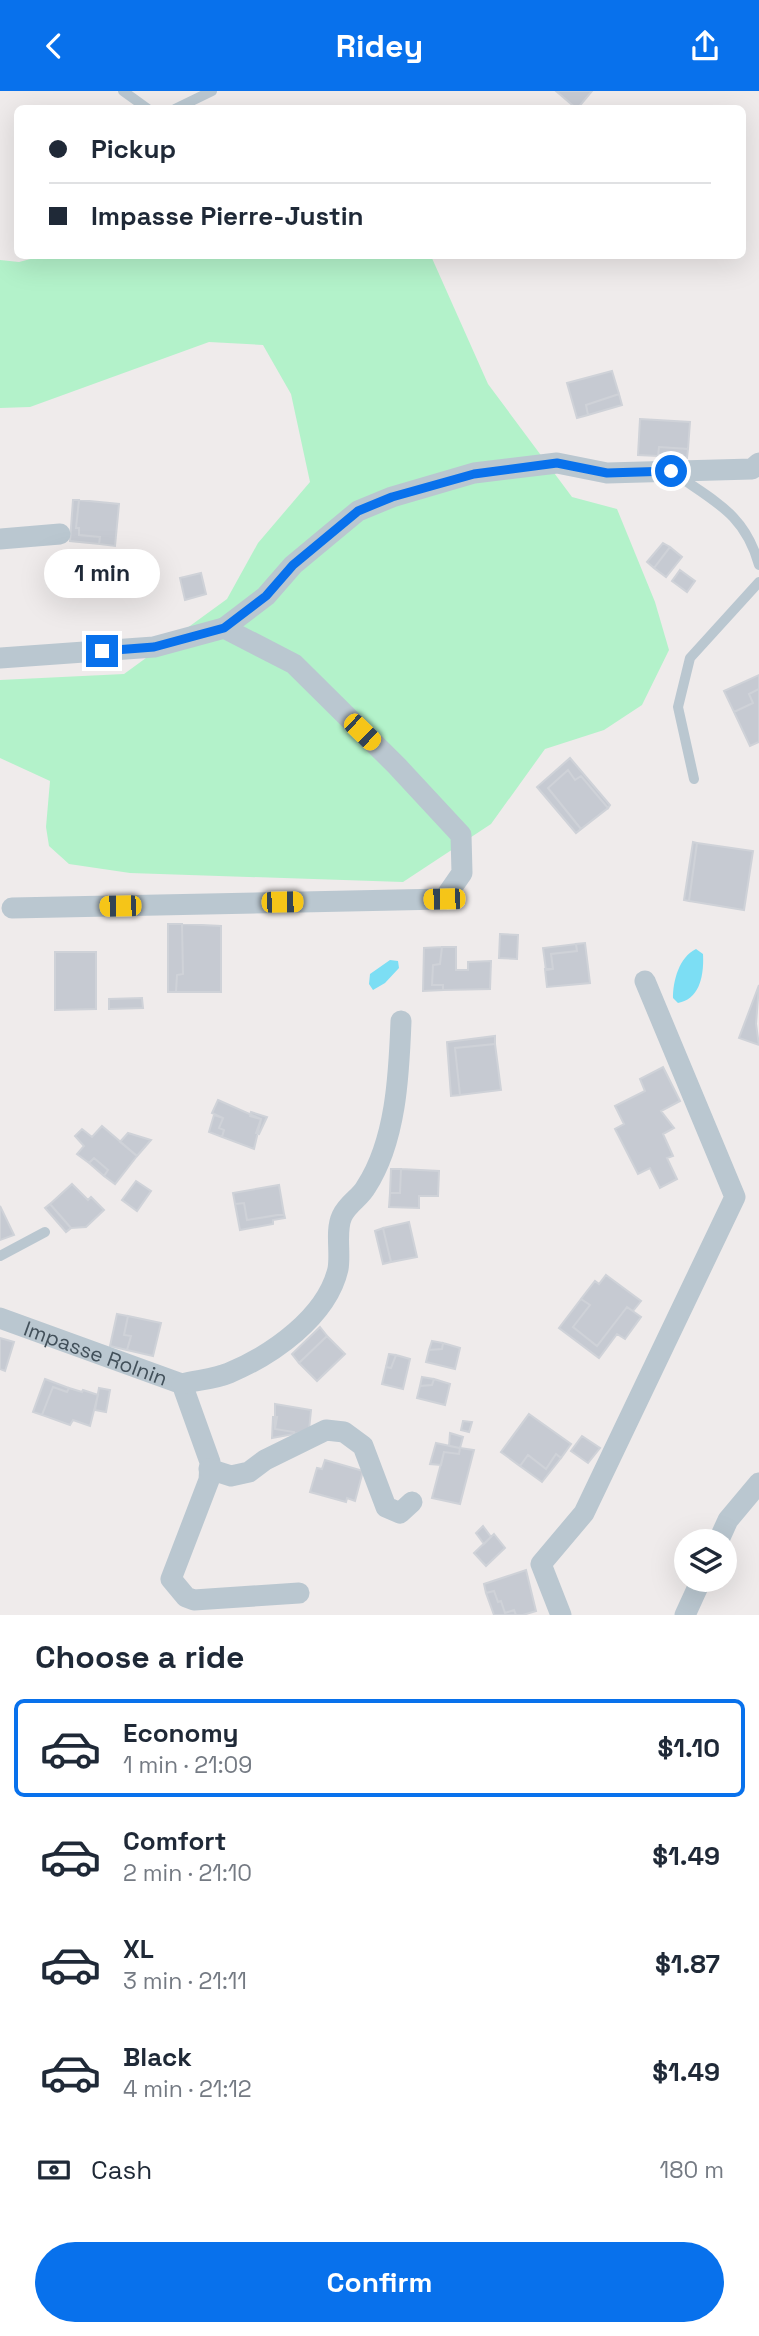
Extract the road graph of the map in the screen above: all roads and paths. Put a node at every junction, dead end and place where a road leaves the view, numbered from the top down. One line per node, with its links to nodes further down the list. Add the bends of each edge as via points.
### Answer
1 (123, 91): 3 (lane)
2 (212, 91): 4 (lane)
3 (142, 105)
4 (183, 105)
5 (759, 463): 6 (street, via 752,469)
6 (671, 471): 9 (lane, via 729,511 752,539); 11 (street, via 607,473 557,463 474,474 392,497 358,511 293,565 266,596)
7 (61, 534): 8 (street)
8 (0, 540)
9 (759, 565)
10 (759, 582): 13 (lane, via 690,658 678,707)
11 (224, 628): 12 (street, via 154,647); 14 (street, via 294,664 461,835 462,873 444,899)
12 (0, 658)
13 (694, 779)
14 (12, 908)
15 (645, 981): 27 (street, via 735,1197 584,1513 541,1564)
16 (401, 1021): 20 (street, via 399,1095 377,1166 366,1189 340,1220 338,1268 326,1299 300,1328 259,1358 228,1374)
17 (46, 1231): 18 (lane)
18 (0, 1256)
19 (0, 1318): 20 (street, Impasse Rolnin)
20 (182, 1384): 21 (street, Impasse Rolnin)
21 (209, 1469): 23 (street, via 231,1476 248,1472 326,1430 344,1432 363,1446 386,1507 400,1513); 26 (street, Impasse Rolnin, via 209,1480 171,1579 177,1588 194,1600)
22 (759, 1483): 24 (street)
23 (412, 1502)
24 (724, 1529)
25 (696, 1592): 28 (street)
26 (299, 1593)
27 (561, 1615)
28 (685, 1615)

